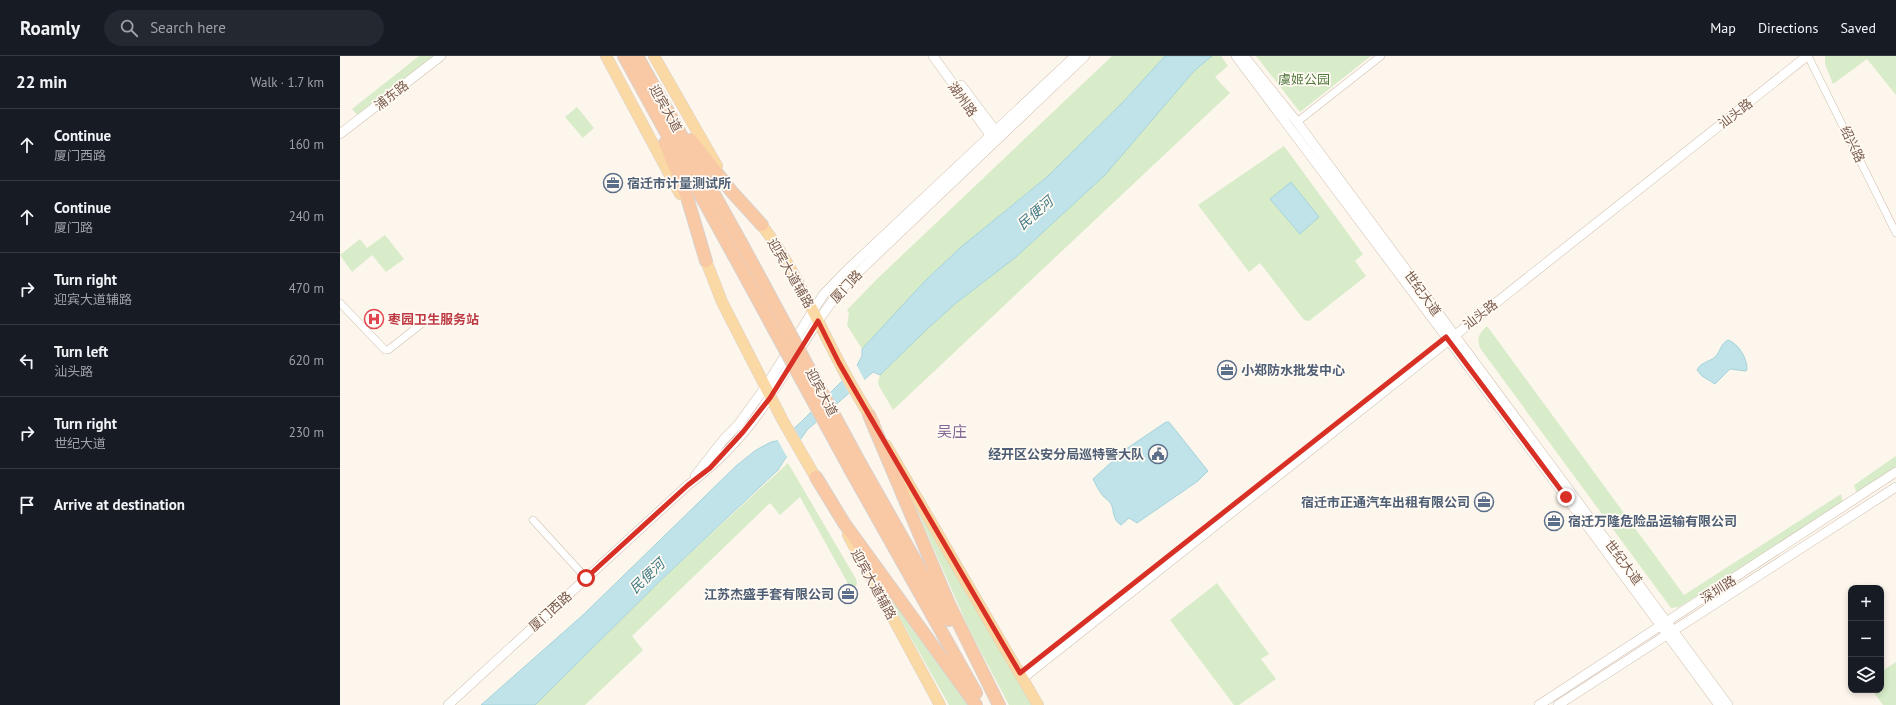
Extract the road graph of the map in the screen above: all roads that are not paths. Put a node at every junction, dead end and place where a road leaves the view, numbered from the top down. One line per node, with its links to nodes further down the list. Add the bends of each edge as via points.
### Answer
1 (442, 56): 18 (street, 浦东路)
2 (606, 56): 22 (main road, 迎宾大道辅路, via 681,195)
3 (618, 56): 22 (highway, via 664,140 687,197)
4 (624, 56): 29 (highway, 迎宾大道, bridge, via 733,254)
5 (637, 56): 16 (highway, 迎宾大道)
6 (654, 56): 20 (main road, 迎宾大道辅路, via 710,154)
7 (933, 56): 19 (street, 湖州路)
8 (940, 56): 19 (street, 湖州路)
9 (1075, 56): 19 (street, 厦门路)
10 (1086, 56): 19 (street, 厦门路)
11 (1236, 56): 26 (street, 世纪大道)
12 (1244, 56): 17 (street, 世纪大道)
13 (1381, 56): 17 (street)
14 (1800, 56): 26 (street, 汕头路)
15 (1808, 56): 21 (street, 绍兴路); 26 (street, 汕头路)
16 (662, 101): 20 (highway, via 715,171); 29 (highway, 迎宾大道, bridge, via 744,248)
17 (1297, 122): 26 (street, 世纪大道)
18 (340, 134)
19 (995, 136): 24 (street, 厦门路)
20 (762, 225): 24 (main road, 迎宾大道辅路)
21 (1896, 233)
22 (706, 261): 27 (main road, 迎宾大道辅路, via 722,302)
23 (340, 303): 25 (street, via 380,346 388,350)
24 (816, 316): 27 (street, 厦门路); 28 (main road, 迎宾大道辅路)
25 (429, 318)
26 (1450, 336): 36 (street, 世纪大道); 38 (street, 汕头路)
27 (768, 391): 31 (main road, 迎宾大道辅路); 32 (street, 厦门路, via 724,439)
28 (869, 415): 38 (main road, 迎宾大道辅路); 43 (highway, via 949,604)
29 (855, 466): 42 (highway, 迎宾大道); 43 (highway, 迎宾大道)
30 (1896, 472): 36 (street, 深圳路)
31 (816, 477): 40 (main road, 迎宾大道辅路); 41 (highway, via 844,523)
32 (688, 485): 35 (street, 厦门西路)
33 (1896, 487): 37 (street, 深圳路)
34 (533, 520): 35 (street)
35 (586, 578): 39 (street, 厦门西路)
36 (1665, 624): 37 (street, 世纪大道); 45 (street, 深圳路)
37 (1671, 632): 46 (street, 深圳路); 47 (street, 世纪大道); 48 (street, 世纪大道)
38 (1022, 676): 44 (main road, 迎宾大道辅路)
39 (448, 705)
40 (940, 705)
41 (976, 705)
42 (982, 705)
43 (998, 705)
44 (1038, 705)
45 (1539, 705)
46 (1558, 705)
47 (1719, 705)
48 (1728, 705)

